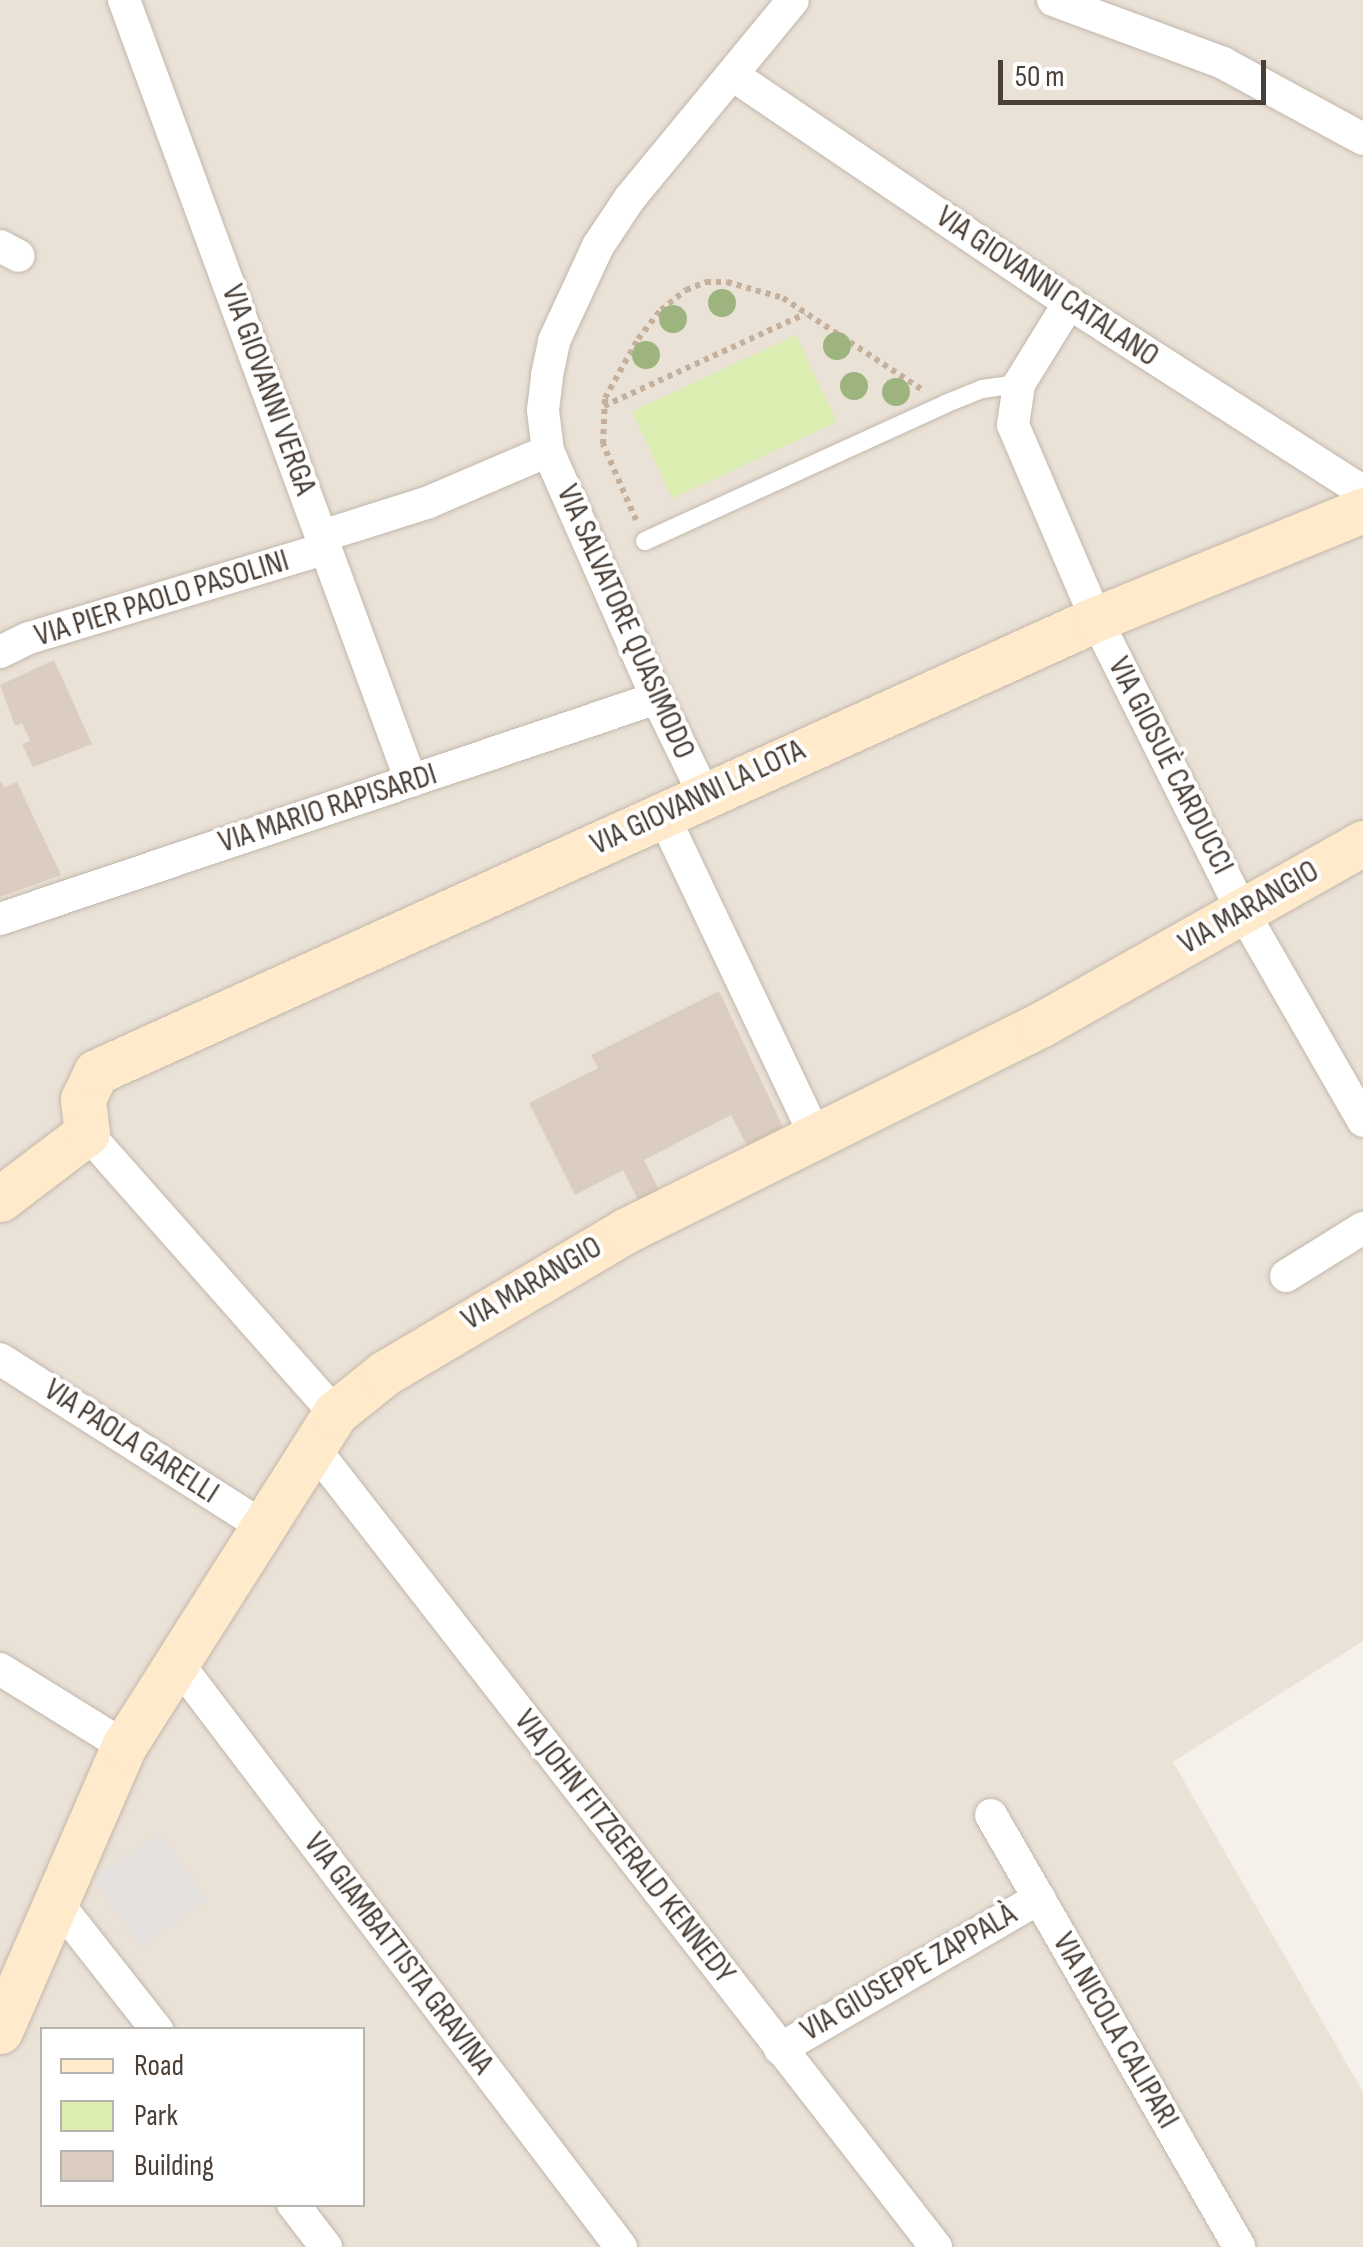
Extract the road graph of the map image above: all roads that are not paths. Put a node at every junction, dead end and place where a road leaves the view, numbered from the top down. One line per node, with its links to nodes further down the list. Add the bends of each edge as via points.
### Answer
1 (124, 0): 12 (street, VIA GIOVANNI VERGA)
2 (794, 0): 4 (street)
3 (1053, 1): 5 (street, via 1223,63)
4 (734, 76): 6 (street, VIA GIOVANNI CATALANO); 8 (street, via 598,246 554,341 544,410)
5 (1363, 139)
6 (1069, 303): 7 (street); 9 (street, VIA GIOVANNI CATALANO)
7 (1018, 384): 11 (lane, via 945,404); 13 (street, VIA GIOSUÈ CARDUCCI, via 1013,425)
8 (548, 451): 12 (street, VIA PIER PAOLO PASOLINI); 15 (street, VIA SALVATORE QUASIMODO)
9 (1363, 492)
10 (1363, 510): 13 (street, VIA GIOVANNI LA LOTA)
11 (645, 541)
12 (323, 542): 14 (street, VIA PIER PAOLO PASOLINI); 16 (street, VIA GIOVANNI VERGA)
13 (1096, 619): 17 (street, VIA GIOVANNI LA LOTA); 20 (street, VIA GIOSUÈ CARDUCCI)
14 (0, 652)
15 (656, 698): 16 (street, VIA MARIO RAPISARDI); 17 (street, VIA SALVATORE QUASIMODO)
16 (411, 781): 21 (street, VIA MARIO RAPISARDI)
17 (704, 794): 18 (street, VIA GIOVANNI LA LOTA)
18 (663, 815): 23 (street, VIA GIOVANNI LA LOTA, via 96,1072 83,1099); 24 (street)
19 (1363, 843): 20 (street, VIA MARANGIO)
20 (1242, 912): 22 (street, VIA GIOSUÈ CARDUCCI); 24 (street, VIA MARANGIO)
21 (0, 919)
22 (1363, 1121)
23 (87, 1133): 25 (street); 29 (street, VIA JOHN FITZGERALD KENNEDY)
24 (816, 1137): 29 (street, VIA MARANGIO, via 609,1240 401,1362)
25 (0, 1199)
26 (1363, 1228): 27 (street)
27 (1286, 1276)
28 (0, 1359): 30 (street, VIA PAOLA GARELLI)
29 (324, 1430): 30 (street, VIA MARANGIO); 40 (street, VIA JOHN FITZGERALD KENNEDY)
30 (262, 1526): 31 (street, VIA MARANGIO)
31 (176, 1661): 33 (street, VIA MARANGIO); 43 (street, VIA GIAMBATTISTA GRAVINA)
32 (0, 1670): 33 (street)
33 (124, 1746): 36 (street, VIA MARANGIO)
34 (991, 1815): 35 (street, VIA NICOLA CALIPARI)
35 (1039, 1898): 40 (street, VIA GIUSEPPE ZAPPALÀ); 45 (street, VIA NICOLA CALIPARI)
36 (54, 1899): 37 (street, VIA MARANGIO); 38 (street)
37 (10, 1971): 39 (street, VIA MARANGIO)
38 (154, 2027)
39 (0, 2031)
40 (780, 2049): 44 (street, VIA JOHN FITZGERALD KENNEDY)
41 (295, 2207): 42 (street)
42 (326, 2247)
43 (621, 2247)
44 (936, 2247)
45 (1239, 2247)

